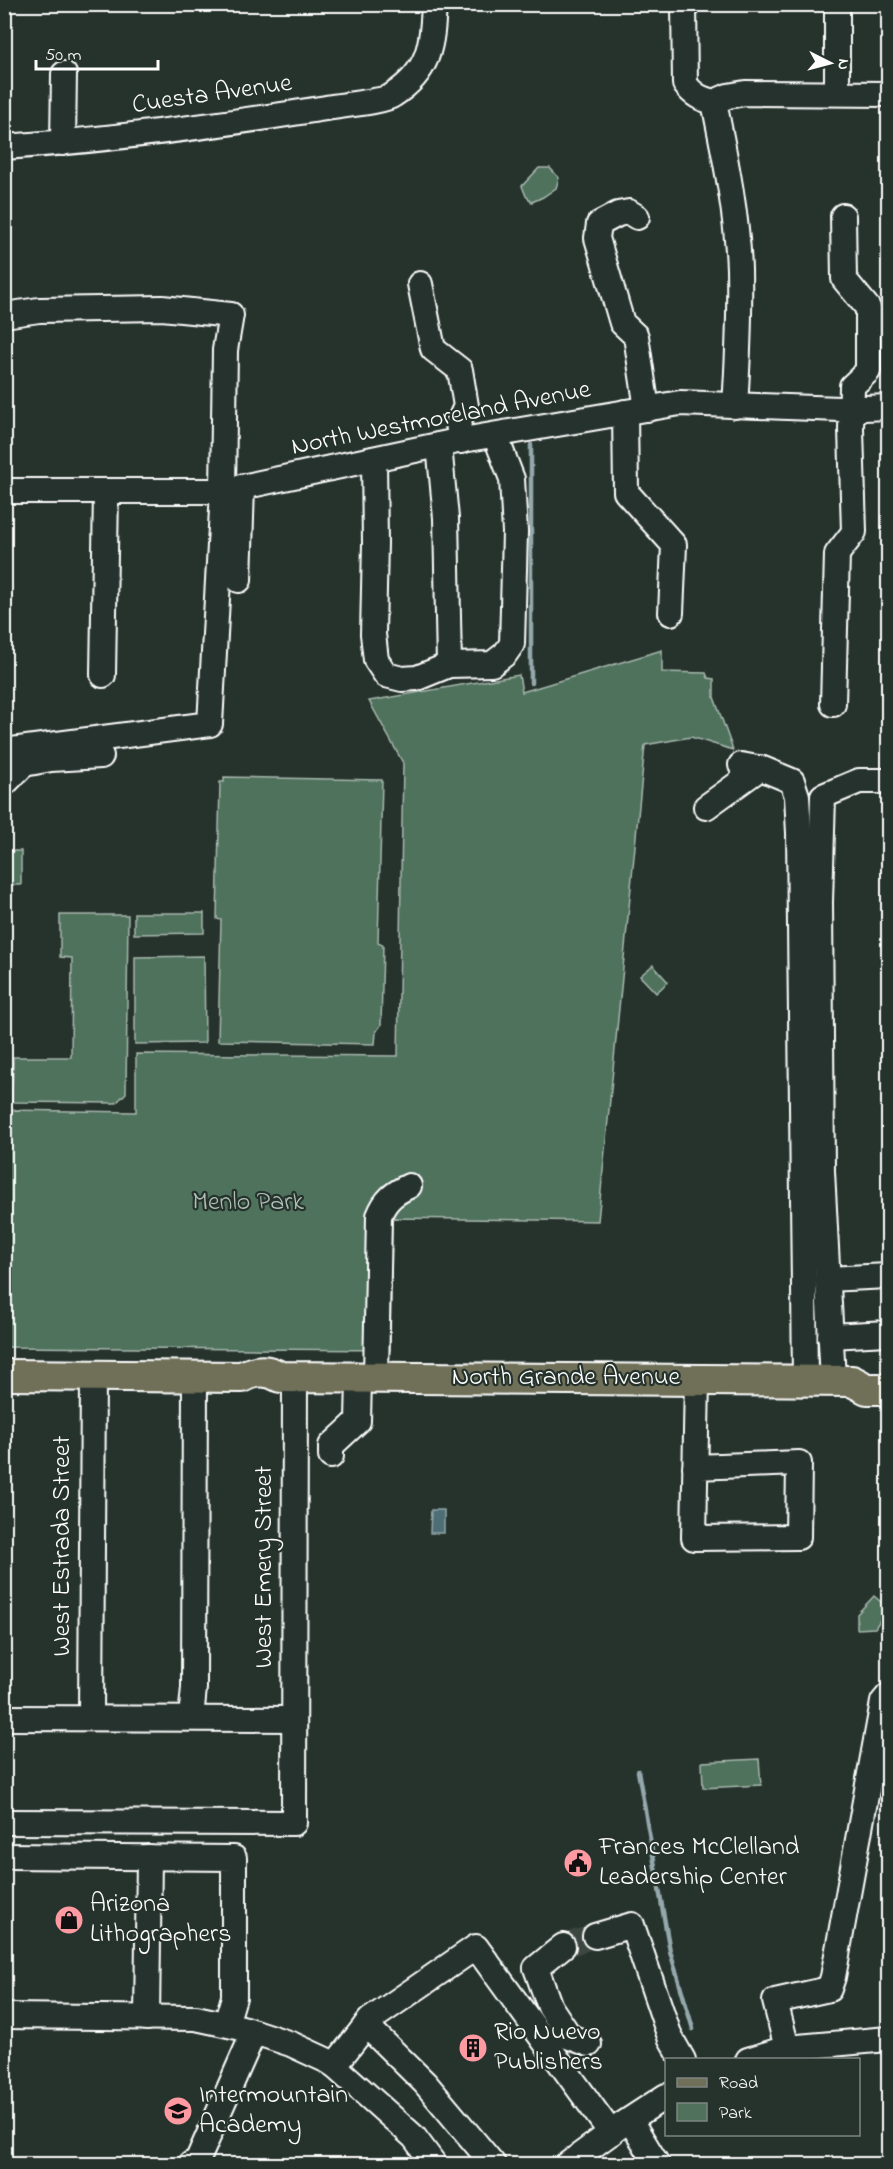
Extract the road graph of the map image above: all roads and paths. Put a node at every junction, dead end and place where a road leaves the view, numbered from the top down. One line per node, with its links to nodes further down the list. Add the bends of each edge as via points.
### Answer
1 (434, 4): 8 (street, Cuesta Avenue, via 432,40 419,74 391,97 217,126)
2 (684, 4): 7 (street, via 685,84 692,94)
3 (837, 4): 5 (street)
4 (64, 74): 8 (street)
5 (837, 93): 6 (street); 7 (street, via 745,93)
6 (888, 94)
7 (714, 102): 14 (street, via 739,268)
8 (63, 143): 9 (street, Cuesta Avenue)
9 (4, 147)
10 (843, 216): 16 (street, via 844,279 868,308 868,371 852,386)
11 (638, 217): 17 (street, via 629,212 618,214 599,224 597,238 622,323 636,336)
12 (420, 284): 19 (street, via 433,349 460,370 466,406)
13 (4, 315): 21 (street, via 39,310 162,308 231,315 225,350)
14 (735, 406): 16 (street, North Westmoreland Avenue); 17 (street, North Westmoreland Avenue, via 680,403)
15 (888, 407): 16 (street, North Westmoreland Avenue)
16 (852, 408): 28 (street, via 854,532 837,554)
17 (636, 410): 18 (street, North Westmoreland Avenue); 25 (street, via 626,492 674,545)
18 (495, 435): 19 (street, North Westmoreland Avenue); 26 (street, via 512,479 512,644 492,664)
19 (450, 443): 20 (street, North Westmoreland Avenue); 26 (street, via 446,518)
20 (374, 459): 21 (street, North Westmoreland Avenue); 26 (street, via 376,660 386,675 402,679 417,678)
21 (232, 489): 23 (street, North Westmoreland Avenue); 24 (street); 29 (street, via 210,724)
22 (4, 492): 23 (street, North Westmoreland Avenue)
23 (106, 492): 27 (street)
24 (239, 580)
25 (671, 613)
26 (449, 665)
27 (103, 675)
28 (833, 704)
29 (4, 751)
30 (101, 756): 32 (street, via 24,764)
31 (888, 781): 36 (street, via 859,781 823,796 822,1171)
32 (5, 783)
33 (705, 807): 46 (street, via 750,766 792,781 797,796)
34 (409, 1186): 44 (street, via 384,1203 379,1216)
35 (888, 1276): 36 (street)
36 (828, 1279): 38 (street)
37 (888, 1333): 38 (street)
38 (830, 1336): 46 (street)
39 (888, 1369): 46 (main road, North Grande Avenue, via 866,1369)
40 (4, 1375): 41 (main road, North Grande Avenue)
41 (93, 1375): 42 (main road, North Grande Avenue); 51 (street, West Estrada Street)
42 (195, 1377): 43 (main road, North Grande Avenue, via 242,1377 251,1372); 53 (street)
43 (288, 1377): 44 (main road, North Grande Avenue); 54 (street, West Emery Street)
44 (367, 1377): 45 (main road, North Grande Avenue); 48 (street, via 358,1421 331,1446)
45 (697, 1379): 46 (main road, North Grande Avenue); 49 (street)
46 (830, 1381): 47 (main road, North Grande Avenue)
47 (888, 1389)
48 (331, 1456)
49 (695, 1467): 49 (street, via 799,1463 798,1537 694,1538)
50 (888, 1696): 67 (street, via 883,1702 833,1977 829,1989 775,2001)
51 (91, 1717): 52 (street); 53 (street)
52 (4, 1718)
53 (191, 1718): 54 (street)
54 (293, 1719): 55 (street, West Emery Street, via 294,1823)
55 (4, 1822)
56 (4, 1856): 57 (street)
57 (149, 1857): 61 (street); 62 (street, via 234,1858 234,1997)
58 (596, 1936): 68 (street, via 632,1925 670,2037)
59 (563, 1946): 66 (street, via 536,1968 550,2007 570,2037)
60 (4, 2016): 61 (street)
61 (147, 2018): 62 (street, via 195,2018)
62 (226, 2025): 64 (street)
63 (366, 2025): 70 (street); 72 (street, via 476,1947); 75 (street, via 425,2083)
64 (254, 2032): 70 (street, via 291,2044); 73 (street, via 196,2164)
65 (888, 2039): 67 (street)
66 (589, 2044)
67 (787, 2048): 69 (street)
68 (682, 2058)
69 (754, 2058)
70 (334, 2066): 74 (street, via 414,2137)
71 (665, 2097): 72 (street)
72 (620, 2126): 76 (street); 77 (street)
73 (191, 2164)
74 (434, 2164)
75 (493, 2164)
76 (568, 2164)
77 (657, 2164)

